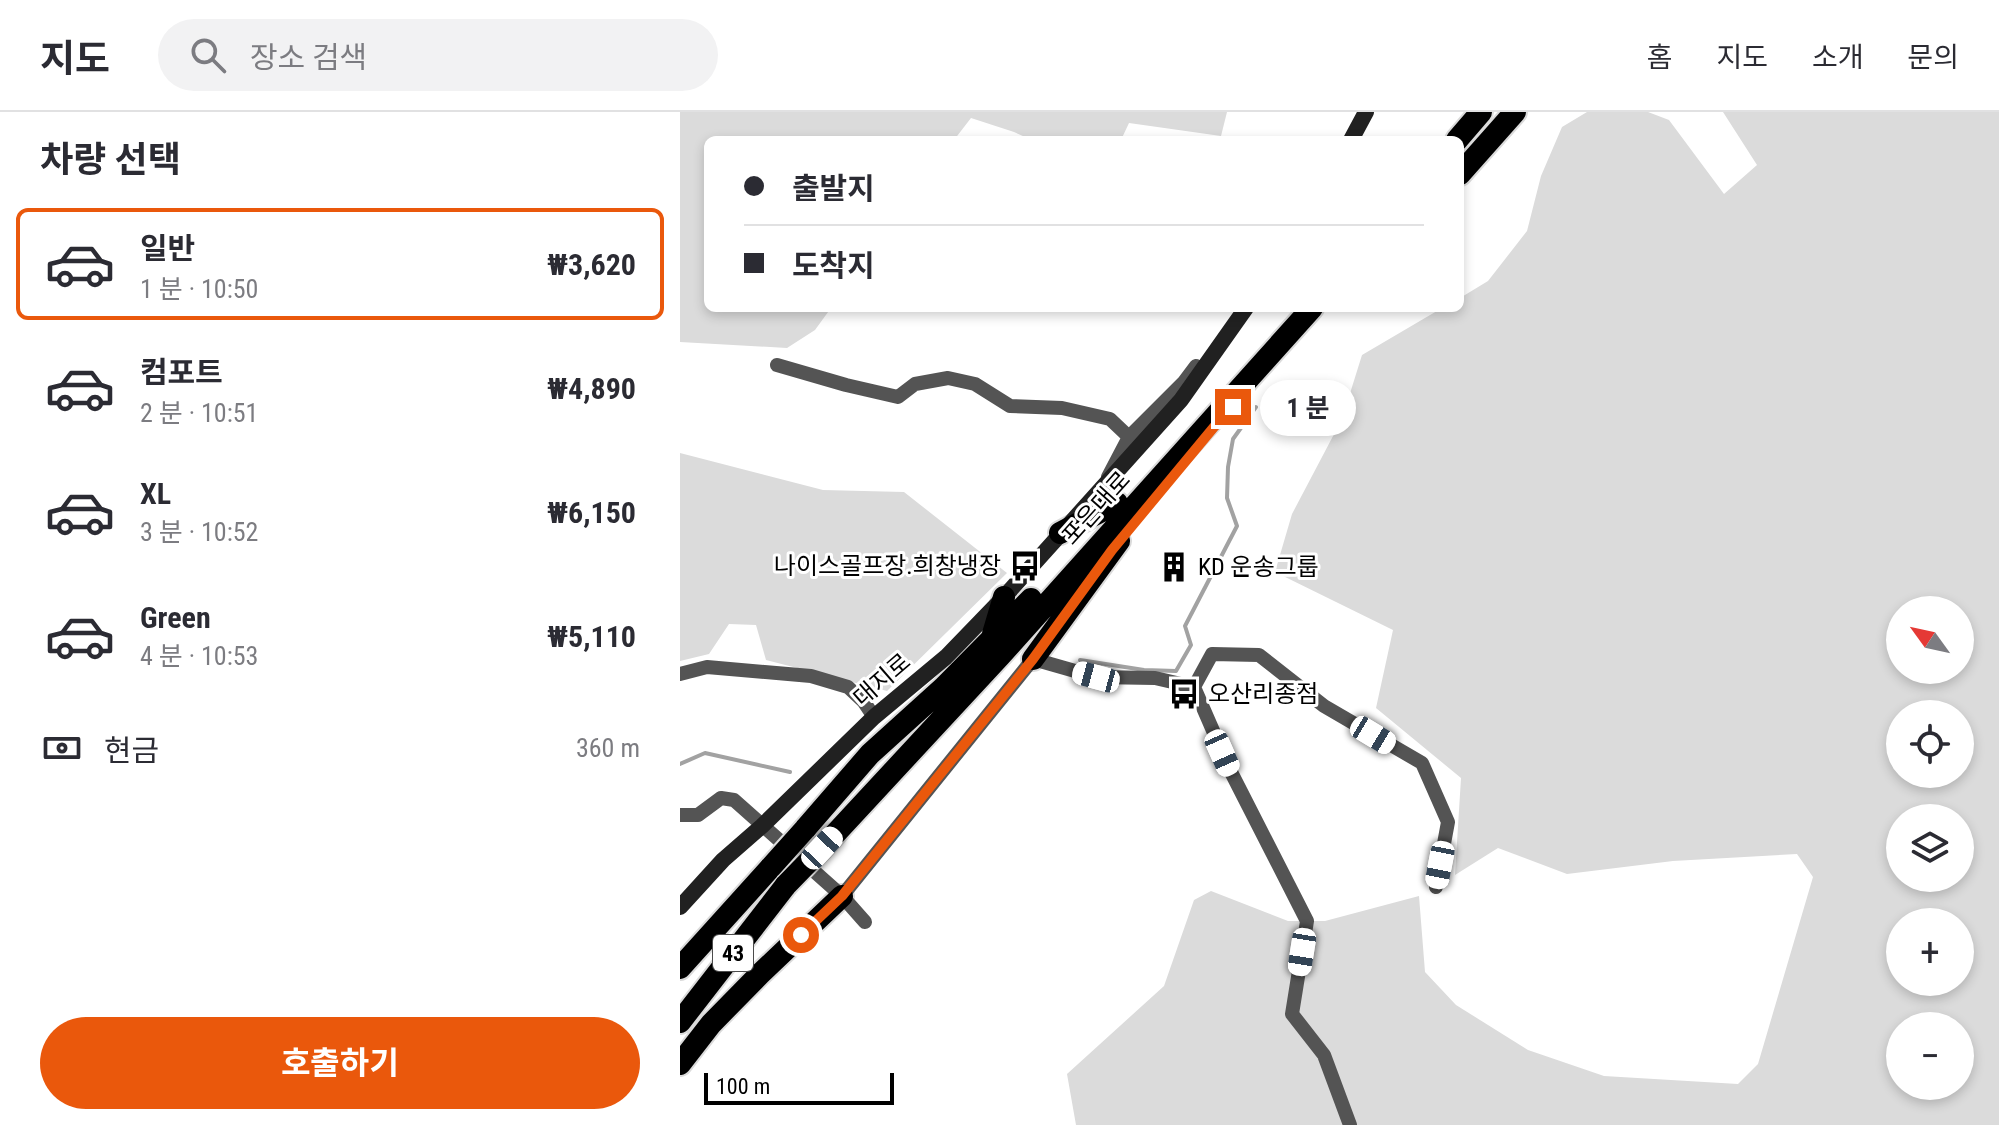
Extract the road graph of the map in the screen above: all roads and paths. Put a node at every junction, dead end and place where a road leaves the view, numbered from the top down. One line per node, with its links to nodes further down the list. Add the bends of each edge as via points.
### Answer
1 (1366, 112): 5 (main road)
2 (1468, 112): 6 (highway)
3 (1481, 112): 7 (highway)
4 (1515, 112): 8 (highway)
5 (1353, 136)
6 (1447, 136)
7 (1460, 136)
8 (1464, 169)
9 (1240, 312): 15 (street, 대지로, via 1184,382)
10 (1240, 312): 16 (main road, 대지로, via 1181,400)
11 (1306, 313): 13 (highway, 포은대로 / 43); 14 (highway); 17 (highway, 포은대로 / 43)
12 (777, 365): 15 (street, via 898,397 915,384 948,378 975,384 1010,406 1062,408 1110,419)
13 (1223, 405): 14 (highway); 32 (highway, 포은대로 / 43, bridge, via 1000,656 786,885)
14 (1214, 427): 21 (highway, via 1112,550)
15 (1129, 437): 16 (street, 대지로)
16 (1107, 480): 18 (main road, 대지로)
17 (1117, 503): 18 (highway); 20 (highway, 포은대로 / 43)
18 (1060, 533): 19 (main road, 대지로)
19 (1004, 597): 20 (highway); 24 (main road, 대지로, via 946,657)
20 (992, 639): 31 (highway, 포은대로 / 43, bridge, via 870,754)
21 (1033, 659): 23 (street, via 1096,677 1155,678); 28 (street)
22 (680, 674): 24 (street, via 707,667 811,676 848,687)
23 (1194, 687): 27 (street, via 1212,654 1259,655 1324,706 1422,763 1448,822); 34 (street, via 1307,921 1292,1014 1324,1055)
24 (874, 717): 26 (main road, 대지로)
25 (680, 815): 26 (street, via 698,815 721,798 734,800)
26 (762, 826): 28 (street); 29 (main road, 대지로)
27 (1436, 887)
28 (842, 896): 30 (street); 33 (highway, via 711,1024)
29 (680, 907)
30 (865, 922)
31 (680, 968)
32 (680, 1022)
33 (680, 1064)
34 (1350, 1125)

